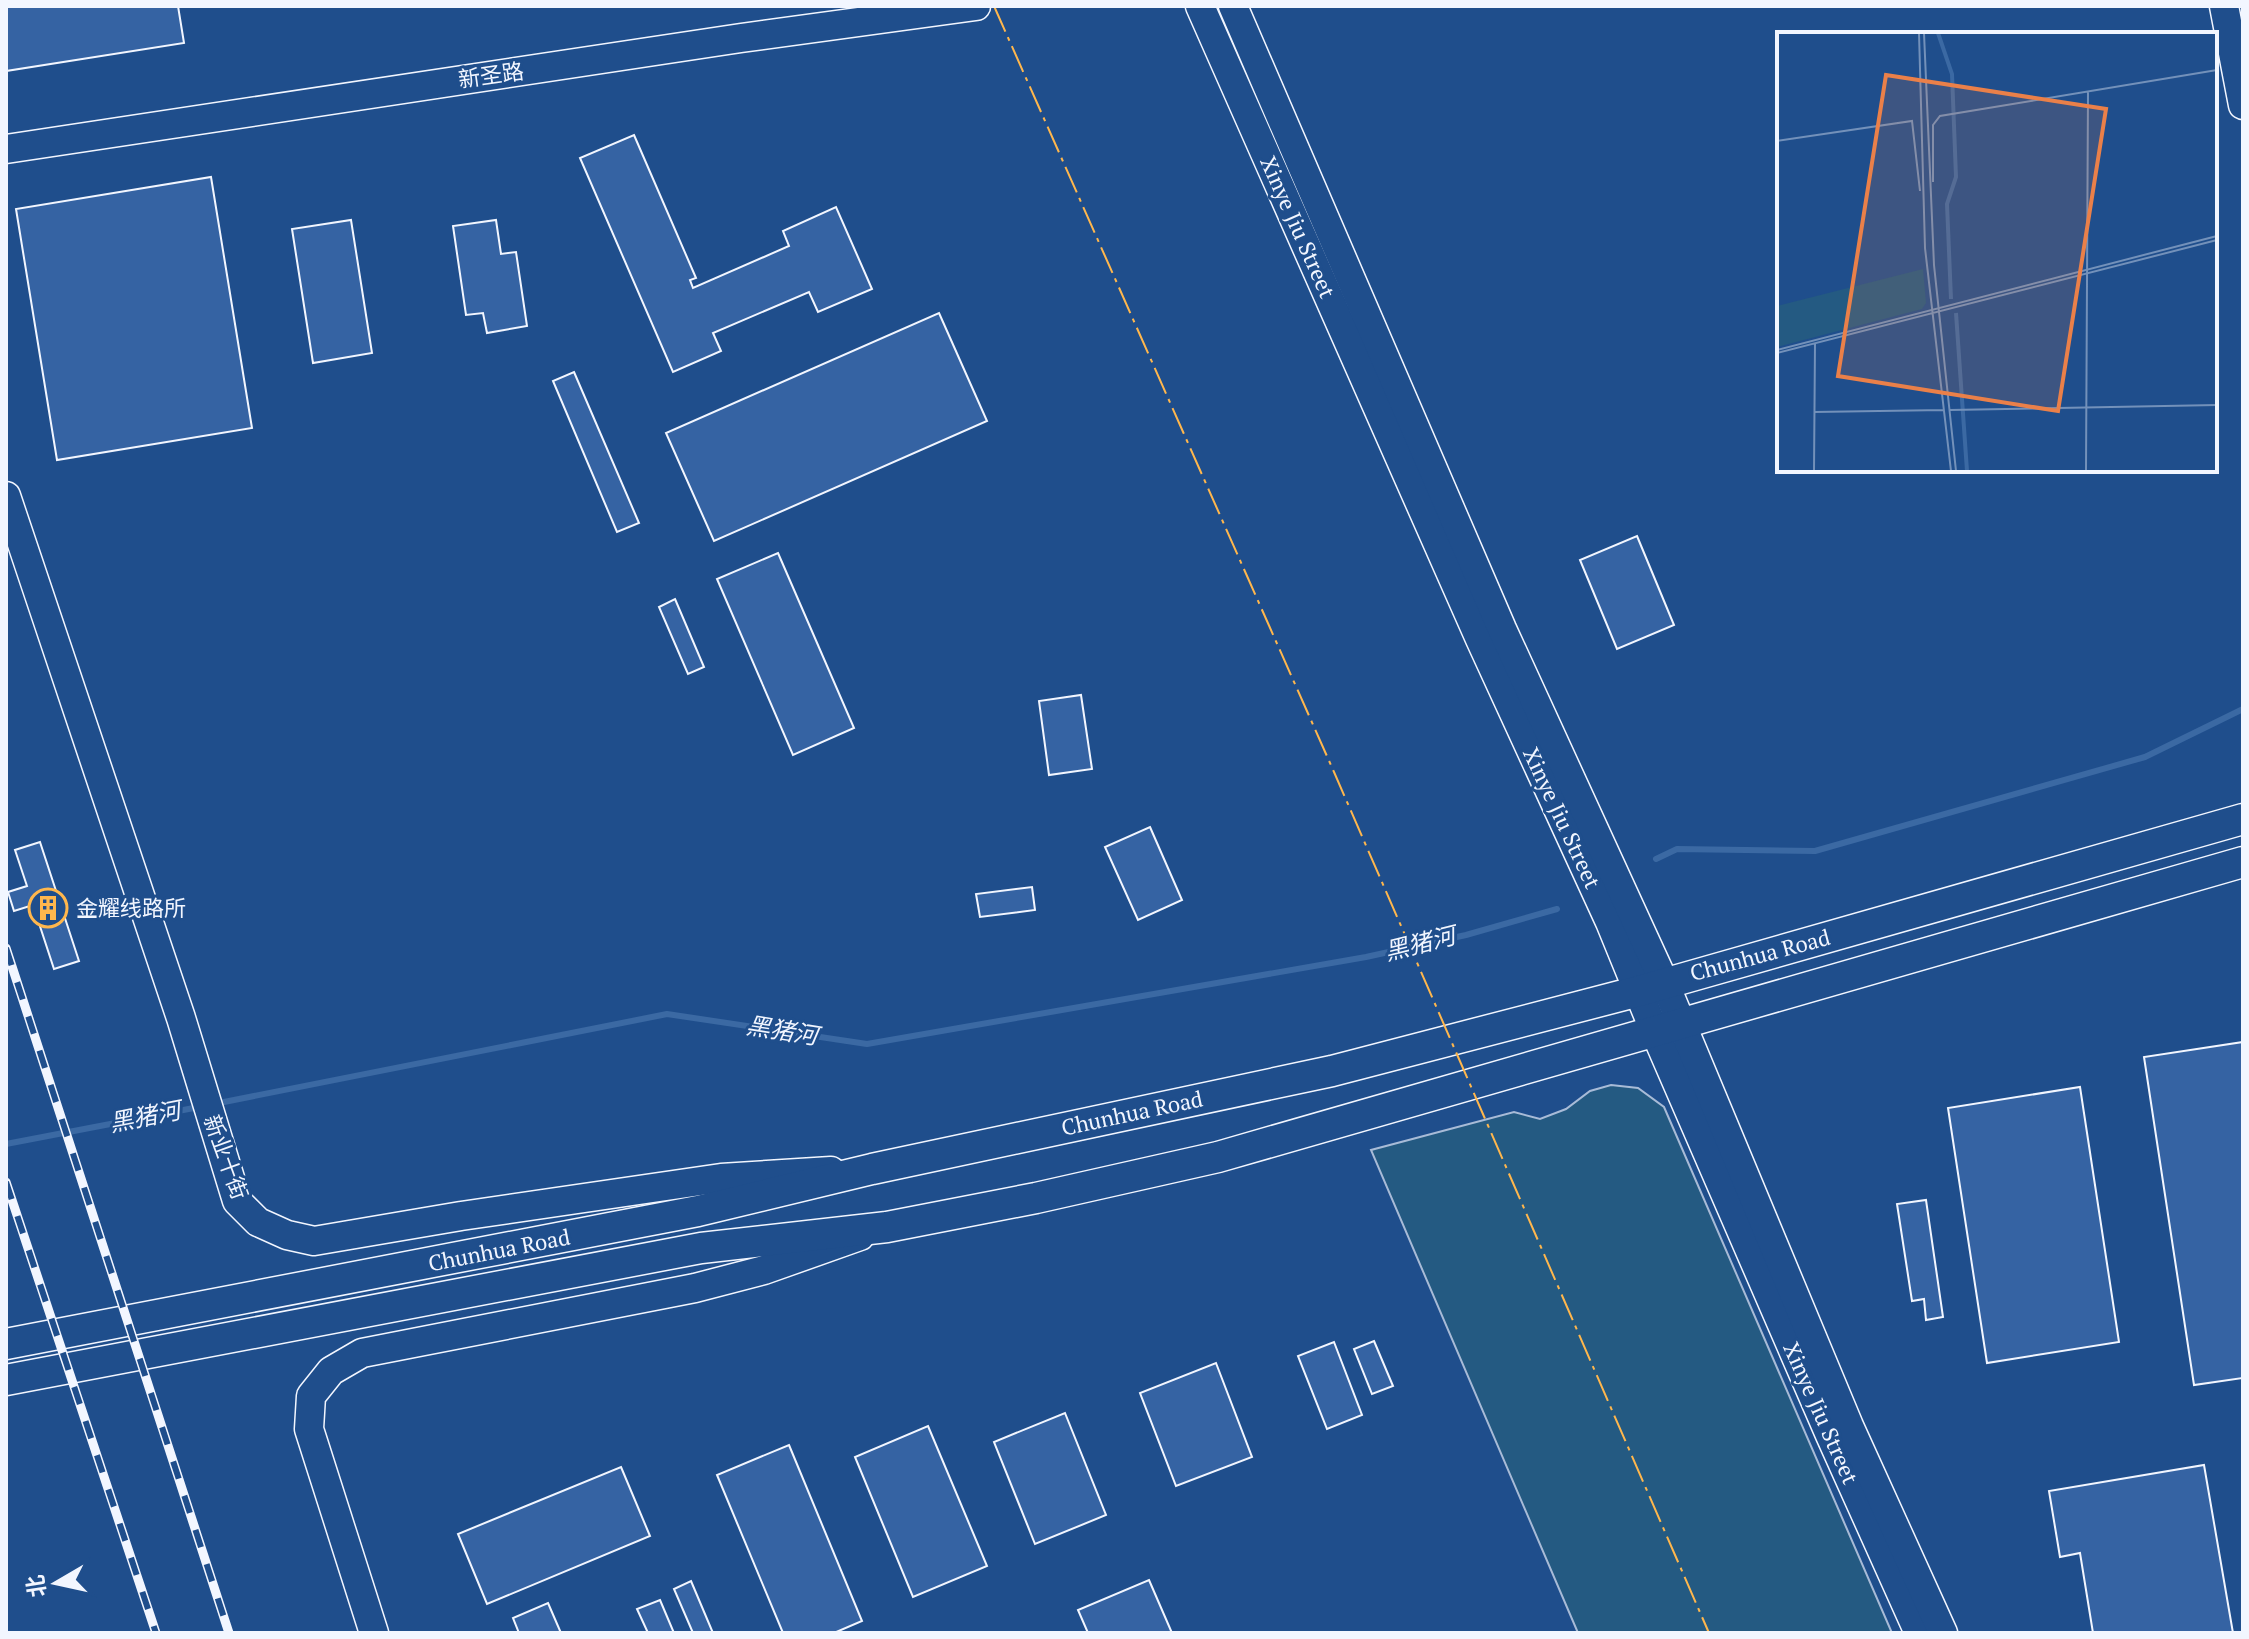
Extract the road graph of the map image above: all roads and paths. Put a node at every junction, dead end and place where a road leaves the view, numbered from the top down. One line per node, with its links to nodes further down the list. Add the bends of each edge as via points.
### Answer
1 (841, 6): 7 (street, 新圣路)
2 (976, 6): 8 (street, 新圣路)
3 (1200, 6): 12 (street, Xinye Jiu Street, via 1610,922)
4 (1233, 6): 12 (street, Xinye Jiu Street)
5 (2224, 6): 6 (street)
6 (2243, 105)
7 (6, 131)
8 (6, 149)
9 (6, 496): 14 (street, 新业十街, via 237,1201 258,1222 314,1241 721,1178)
10 (2243, 819): 12 (main road, Chunhua Road)
11 (2243, 862): 13 (main road, Chunhua Road)
12 (1652, 986): 13 (street, Xinye Jiu Street); 14 (main road, Chunhua Road, via 1332,1071)
13 (1668, 1028): 15 (main road, Chunhua Road, via 1218,1157); 19 (street, Xinye Jiu Street, via 1830,1435); 20 (street, Xinye Jiu Street)
14 (872, 1169): 16 (main road, Chunhua Road, via 698,1211)
15 (887, 1227): 17 (main road, Chunhua Road, via 701,1248); 18 (street, via 695,1288 362,1353 331,1371 311,1396 309,1429)
16 (6, 1344)
17 (6, 1380)
18 (374, 1633)
19 (1919, 1633)
20 (1943, 1633)

